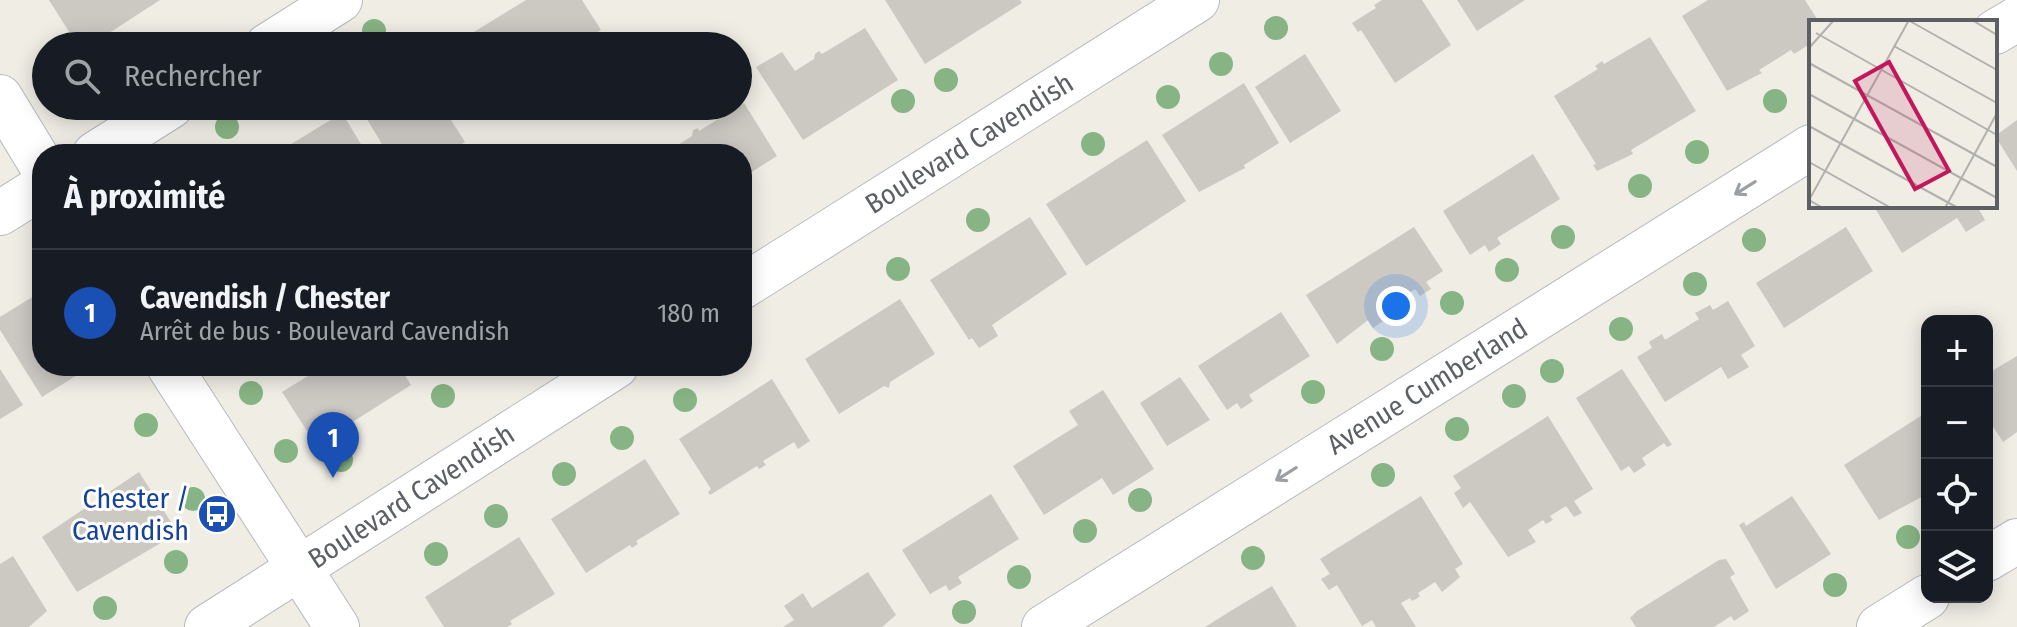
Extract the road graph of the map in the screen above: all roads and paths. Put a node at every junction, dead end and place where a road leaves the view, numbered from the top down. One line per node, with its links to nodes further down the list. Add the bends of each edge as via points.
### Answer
1 (340, 0): 5 (street)
2 (1197, 0): 13 (street, Boulevard Cavendish)
3 (2017, 19): 4 (street)
4 (1997, 31)
5 (289, 32)
6 (0, 97): 10 (street)
7 (149, 120): 8 (street)
8 (111, 144)
9 (1809, 148): 22 (street, Avenue Cumberland, one-way to 22)
10 (32, 150)
11 (32, 193): 12 (street)
12 (0, 213)
13 (752, 281)
14 (175, 376): 18 (street)
15 (600, 376): 18 (street, Boulevard Cavendish)
16 (2017, 541): 17 (street)
17 (1993, 555)
18 (299, 568): 20 (street, Boulevard Cavendish); 21 (street)
19 (1921, 601): 23 (street)
20 (207, 627)
21 (337, 627)
22 (1044, 627)
23 (1879, 627)

